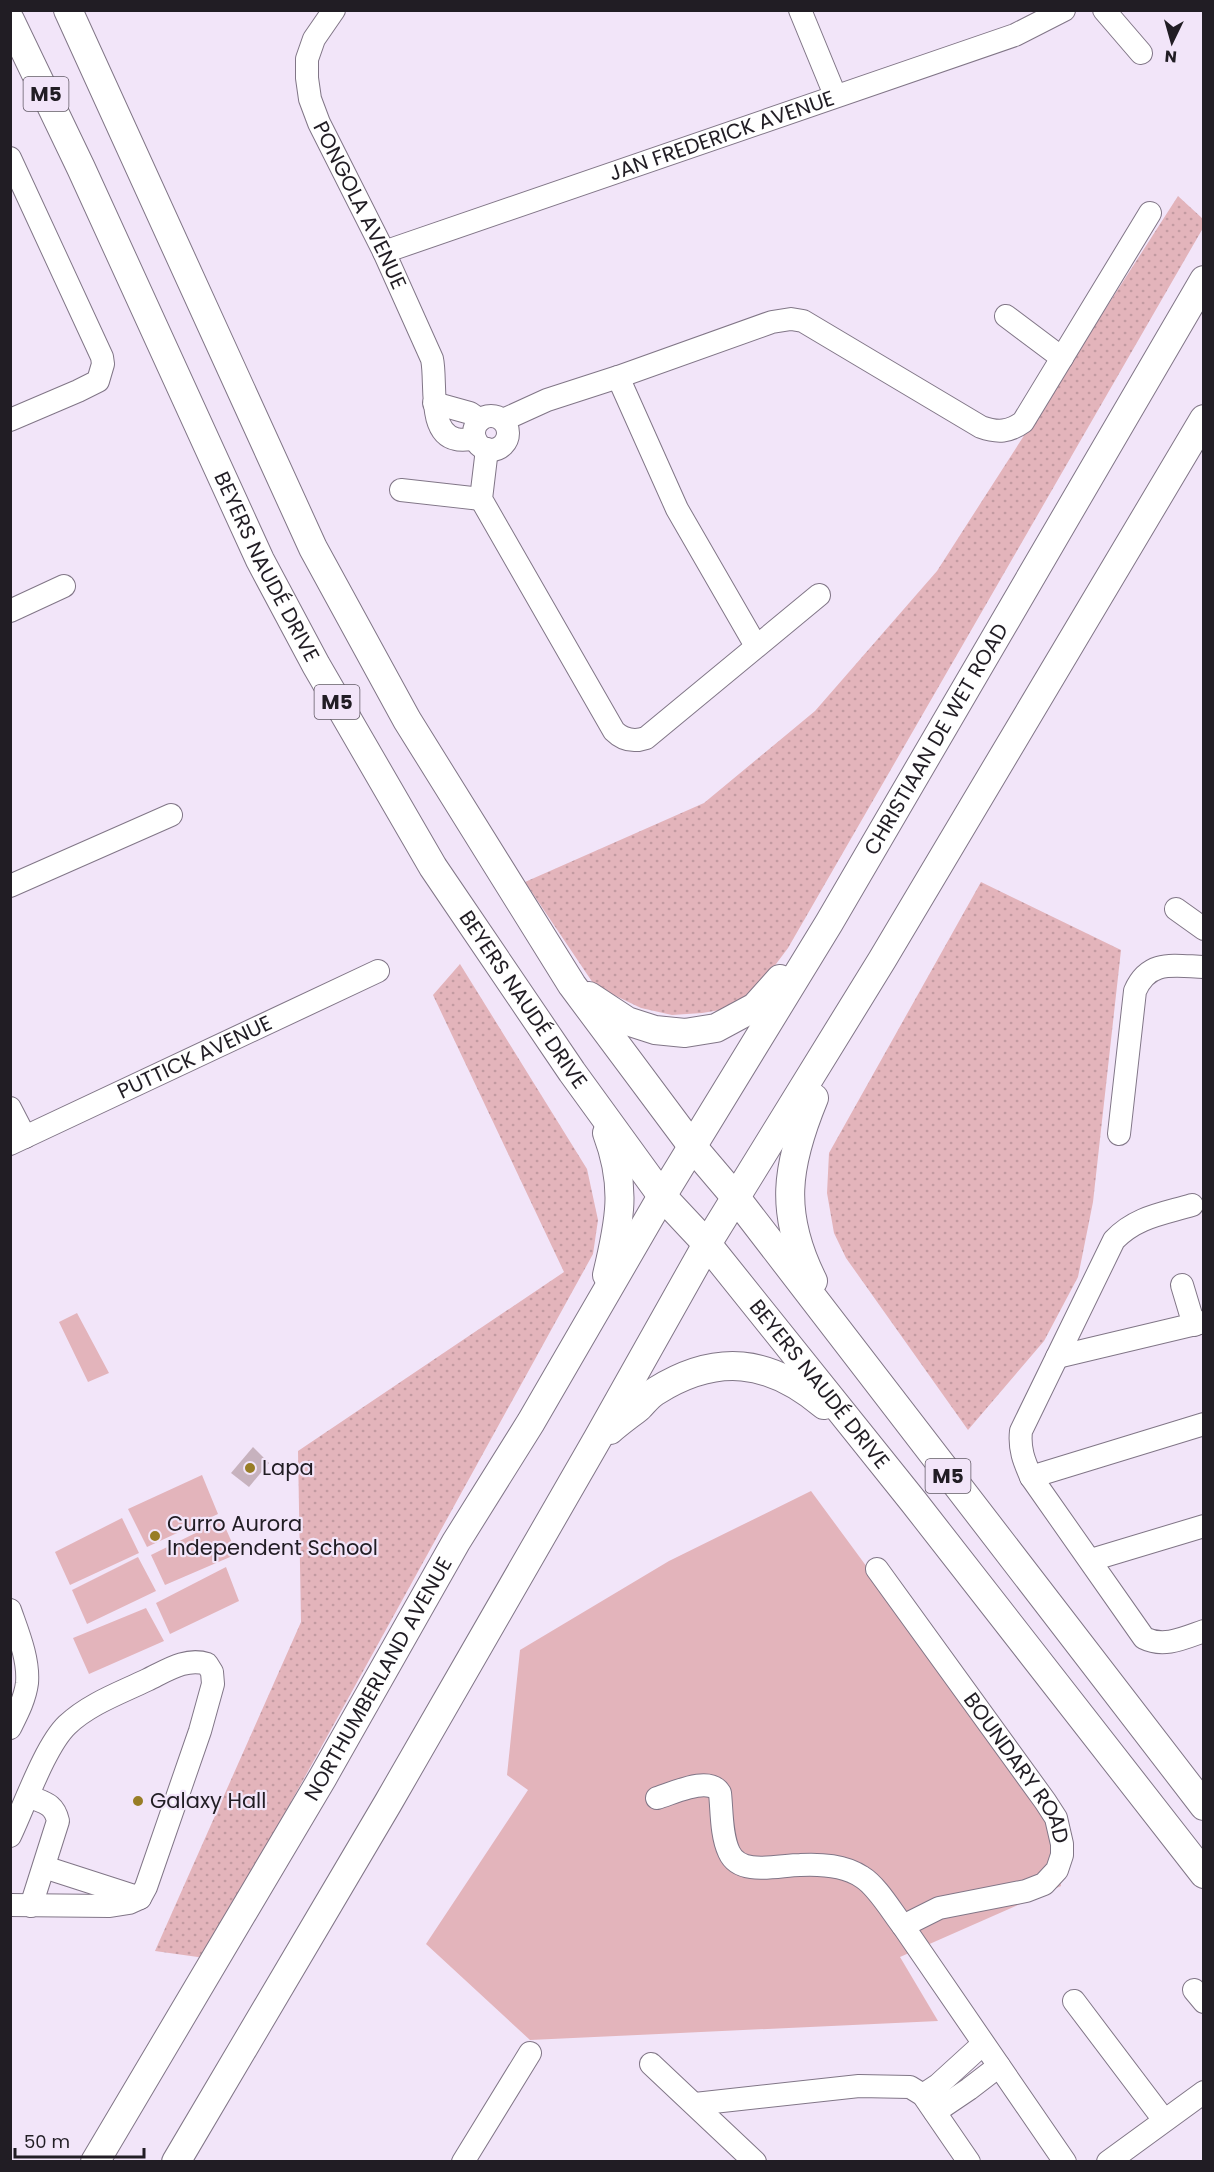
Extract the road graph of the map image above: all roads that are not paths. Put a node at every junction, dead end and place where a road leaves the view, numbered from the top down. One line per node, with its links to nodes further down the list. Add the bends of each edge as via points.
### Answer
1 (68, 10): 33 (main road, M5, via 313,548 407,720)
2 (334, 10): 11 (street, PONGOLA AVENUE, via 314,39 308,59 310,99)
3 (800, 10): 8 (street)
4 (1104, 10): 7 (street)
5 (1061, 13): 8 (street, JAN FREDERICK AVENUE, via 1015,35)
6 (10, 20): 35 (main road, BEYERS NAUDÉ DRIVE / M5, via 260,560 316,665 433,867)
7 (1141, 53)
8 (835, 95): 11 (street, JAN FREDERICK AVENUE)
9 (10, 158): 17 (street, via 103,364 98,381)
10 (1150, 213): 14 (street)
11 (384, 252): 19 (street, PONGOLA AVENUE, via 432,359 434,403 470,412)
12 (1203, 280): 29 (main road, CHRISTIAAN DE WET ROAD)
13 (1006, 316): 14 (street)
14 (1062, 358): 15 (street, via 1023,422 1002,432 981,427 797,320 772,322)
15 (618, 377): 18 (street, via 547,400); 25 (street, via 677,509)
16 (1203, 419): 34 (main road)
17 (10, 420)
18 (503, 420): 19 (street, via 490,416); 19 (street, via 508,431 505,442 497,448)
19 (481, 436): 21 (street)
20 (401, 490): 21 (street)
21 (481, 499): 25 (street, via 614,731 624,738 646,738)
22 (64, 586): 24 (street)
23 (819, 595): 25 (street)
24 (10, 611)
25 (756, 646)
26 (171, 814): 27 (street)
27 (10, 886)
28 (1176, 909): 30 (street)
29 (829, 923): 33 (main road, via 755,1007 716,1028 685,1033 655,1030 627,1021); 39 (main road, CHRISTIAAN DE WET ROAD)
30 (1203, 929)
31 (1203, 967): 37 (street, via 1163,966 1140,980 1135,991)
32 (378, 971): 38 (street, PUTTICK AVENUE)
33 (572, 985): 39 (main road, M5)
34 (847, 1015): 41 (main road); 47 (main road, via 799,1133 790,1173 789,1204 796,1241)
35 (597, 1106): 40 (main road, BEYERS NAUDÉ DRIVE / M5); 45 (main road, via 614,1151 621,1202 607,1274)
36 (10, 1108): 38 (street)
37 (1119, 1134)
38 (18, 1140)
39 (692, 1146): 40 (main road, CHRISTIAAN DE WET ROAD); 41 (main road, M5)
40 (662, 1196): 43 (main road, BEYERS NAUDÉ DRIVE / M5); 45 (main road, NORTHUMBERLAND AVENUE)
41 (736, 1199): 43 (main road); 47 (main road, M5)
42 (1192, 1205): 48 (street, via 1138,1221 1114,1240)
43 (707, 1244): 50 (main road, BEYERS NAUDÉ DRIVE / M5); 51 (main road)
44 (1182, 1285): 46 (street)
45 (591, 1322): 77 (main road, NORTHUMBERLAND AVENUE, via 456,1542 323,1777)
46 (1198, 1323): 48 (street)
47 (837, 1331): 61 (main road, M5)
48 (1057, 1357): 52 (street, via 1021,1431 1021,1455)
49 (1203, 1424): 52 (street)
50 (856, 1431): 51 (main road, via 809,1393 767,1371 723,1365 705,1368 653,1392); 64 (main road, BEYERS NAUDÉ DRIVE / M5)
51 (598, 1438): 78 (main road)
52 (1031, 1477): 54 (street)
53 (1203, 1526): 54 (street)
54 (1091, 1560): 57 (street, via 1144,1638 1172,1642)
55 (877, 1569): 67 (street, BOUNDARY ROAD, via 1045,1801 1056,1818 1062,1844 1057,1870 1044,1884 939,1908)
56 (10, 1610): 58 (street, via 27,1669 27,1685)
57 (1203, 1631)
58 (10, 1728)
59 (28, 1796): 62 (street); 63 (street, via 56,1810 58,1821); 65 (street, via 56,1738 90,1708 180,1664 207,1664 213,1684 200,1731)
60 (657, 1798): 67 (street, via 703,1784 712,1785 720,1793 725,1841 734,1860 756,1868 799,1865 849,1870 872,1886)
61 (1203, 1806)
62 (10, 1836)
63 (44, 1867): 65 (street); 66 (street)
64 (1203, 1874)
65 (140, 1898): 66 (street, via 110,1906)
66 (21, 1906)
67 (903, 1926): 69 (street)
68 (1074, 2001): 76 (street)
69 (983, 2044): 72 (street); 75 (street, via 938,2085)
70 (530, 2053): 79 (street)
71 (651, 2064): 74 (street)
72 (999, 2066): 75 (street, via 969,2089); 82 (street)
73 (1203, 2092): 76 (street)
74 (695, 2104): 75 (street, via 859,2086 905,2086 915,2089); 80 (street)
75 (929, 2104): 81 (street)
76 (1164, 2120): 83 (street)
77 (94, 2162)
78 (176, 2162)
79 (463, 2162)
80 (755, 2162)
81 (969, 2162)
82 (1065, 2162)
83 (1108, 2162)

